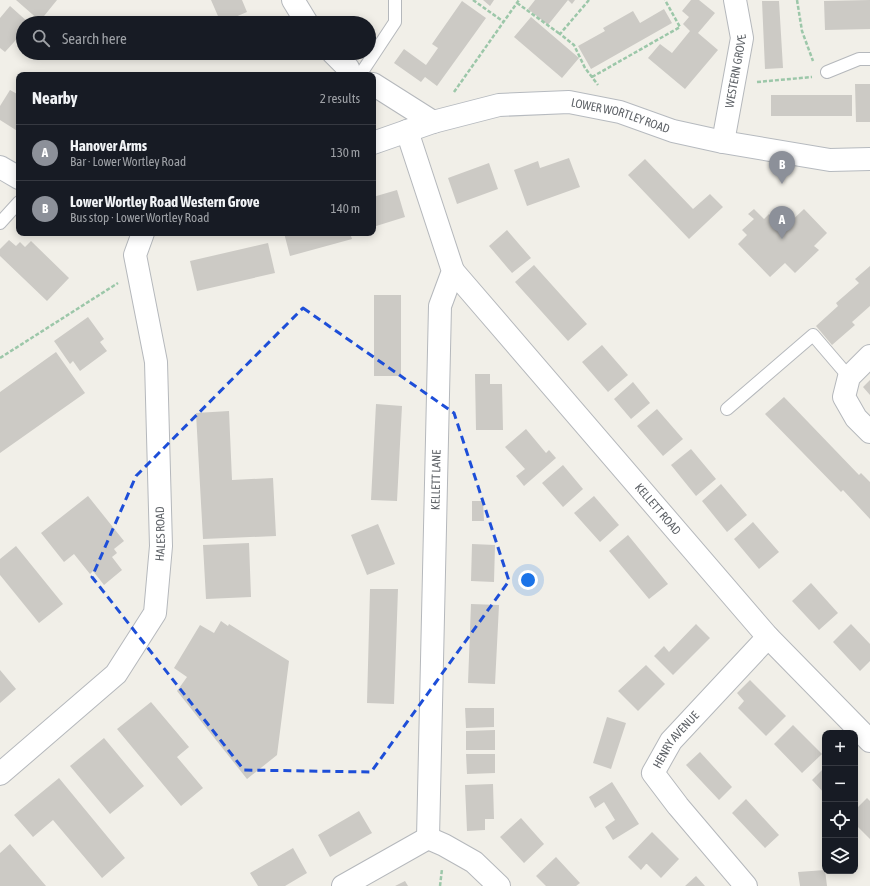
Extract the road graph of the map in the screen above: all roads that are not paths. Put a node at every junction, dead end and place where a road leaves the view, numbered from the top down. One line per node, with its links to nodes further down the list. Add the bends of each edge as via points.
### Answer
1 (293, 0): 4 (street)
2 (395, 0): 5 (lane, via 395,22)
3 (735, 0): 14 (street, WESTERN GROVE, via 742,38)
4 (303, 16)
5 (376, 41)
6 (870, 58): 9 (lane, via 859,59)
7 (358, 60): 8 (lane)
8 (349, 69)
9 (823, 74)
10 (376, 86): 11 (street)
11 (433, 122): 12 (street, LOWER WORTLEY ROAD); 14 (street, LOWER WORTLEY ROAD, via 499,105 569,102 620,112 673,131)
12 (407, 131): 13 (street, LOWER WORTLEY ROAD); 21 (street)
13 (376, 142)
14 (723, 142): 15 (street, LOWER WORTLEY ROAD, via 830,160)
15 (870, 159)
16 (0, 167): 17 (street)
17 (16, 176)
18 (16, 205): 19 (lane)
19 (0, 223)
20 (143, 236): 28 (street, HALES ROAD, via 135,255 156,362 161,546 155,613 116,674)
21 (453, 271): 26 (street, KELLETT ROAD); 29 (street, KELLETT LANE, via 440,306)
22 (870, 356): 23 (street)
23 (849, 377): 24 (lane, via 813,335); 25 (street, via 844,397 856,418)
24 (728, 409)
25 (870, 432)
26 (768, 637): 27 (street, KELLETT ROAD); 32 (street, HENRY AVENUE, via 671,741 653,773)
27 (870, 741)
28 (0, 774)
29 (428, 838): 30 (street); 31 (street, via 474,862)
30 (342, 886)
31 (498, 886)
32 (746, 886)

